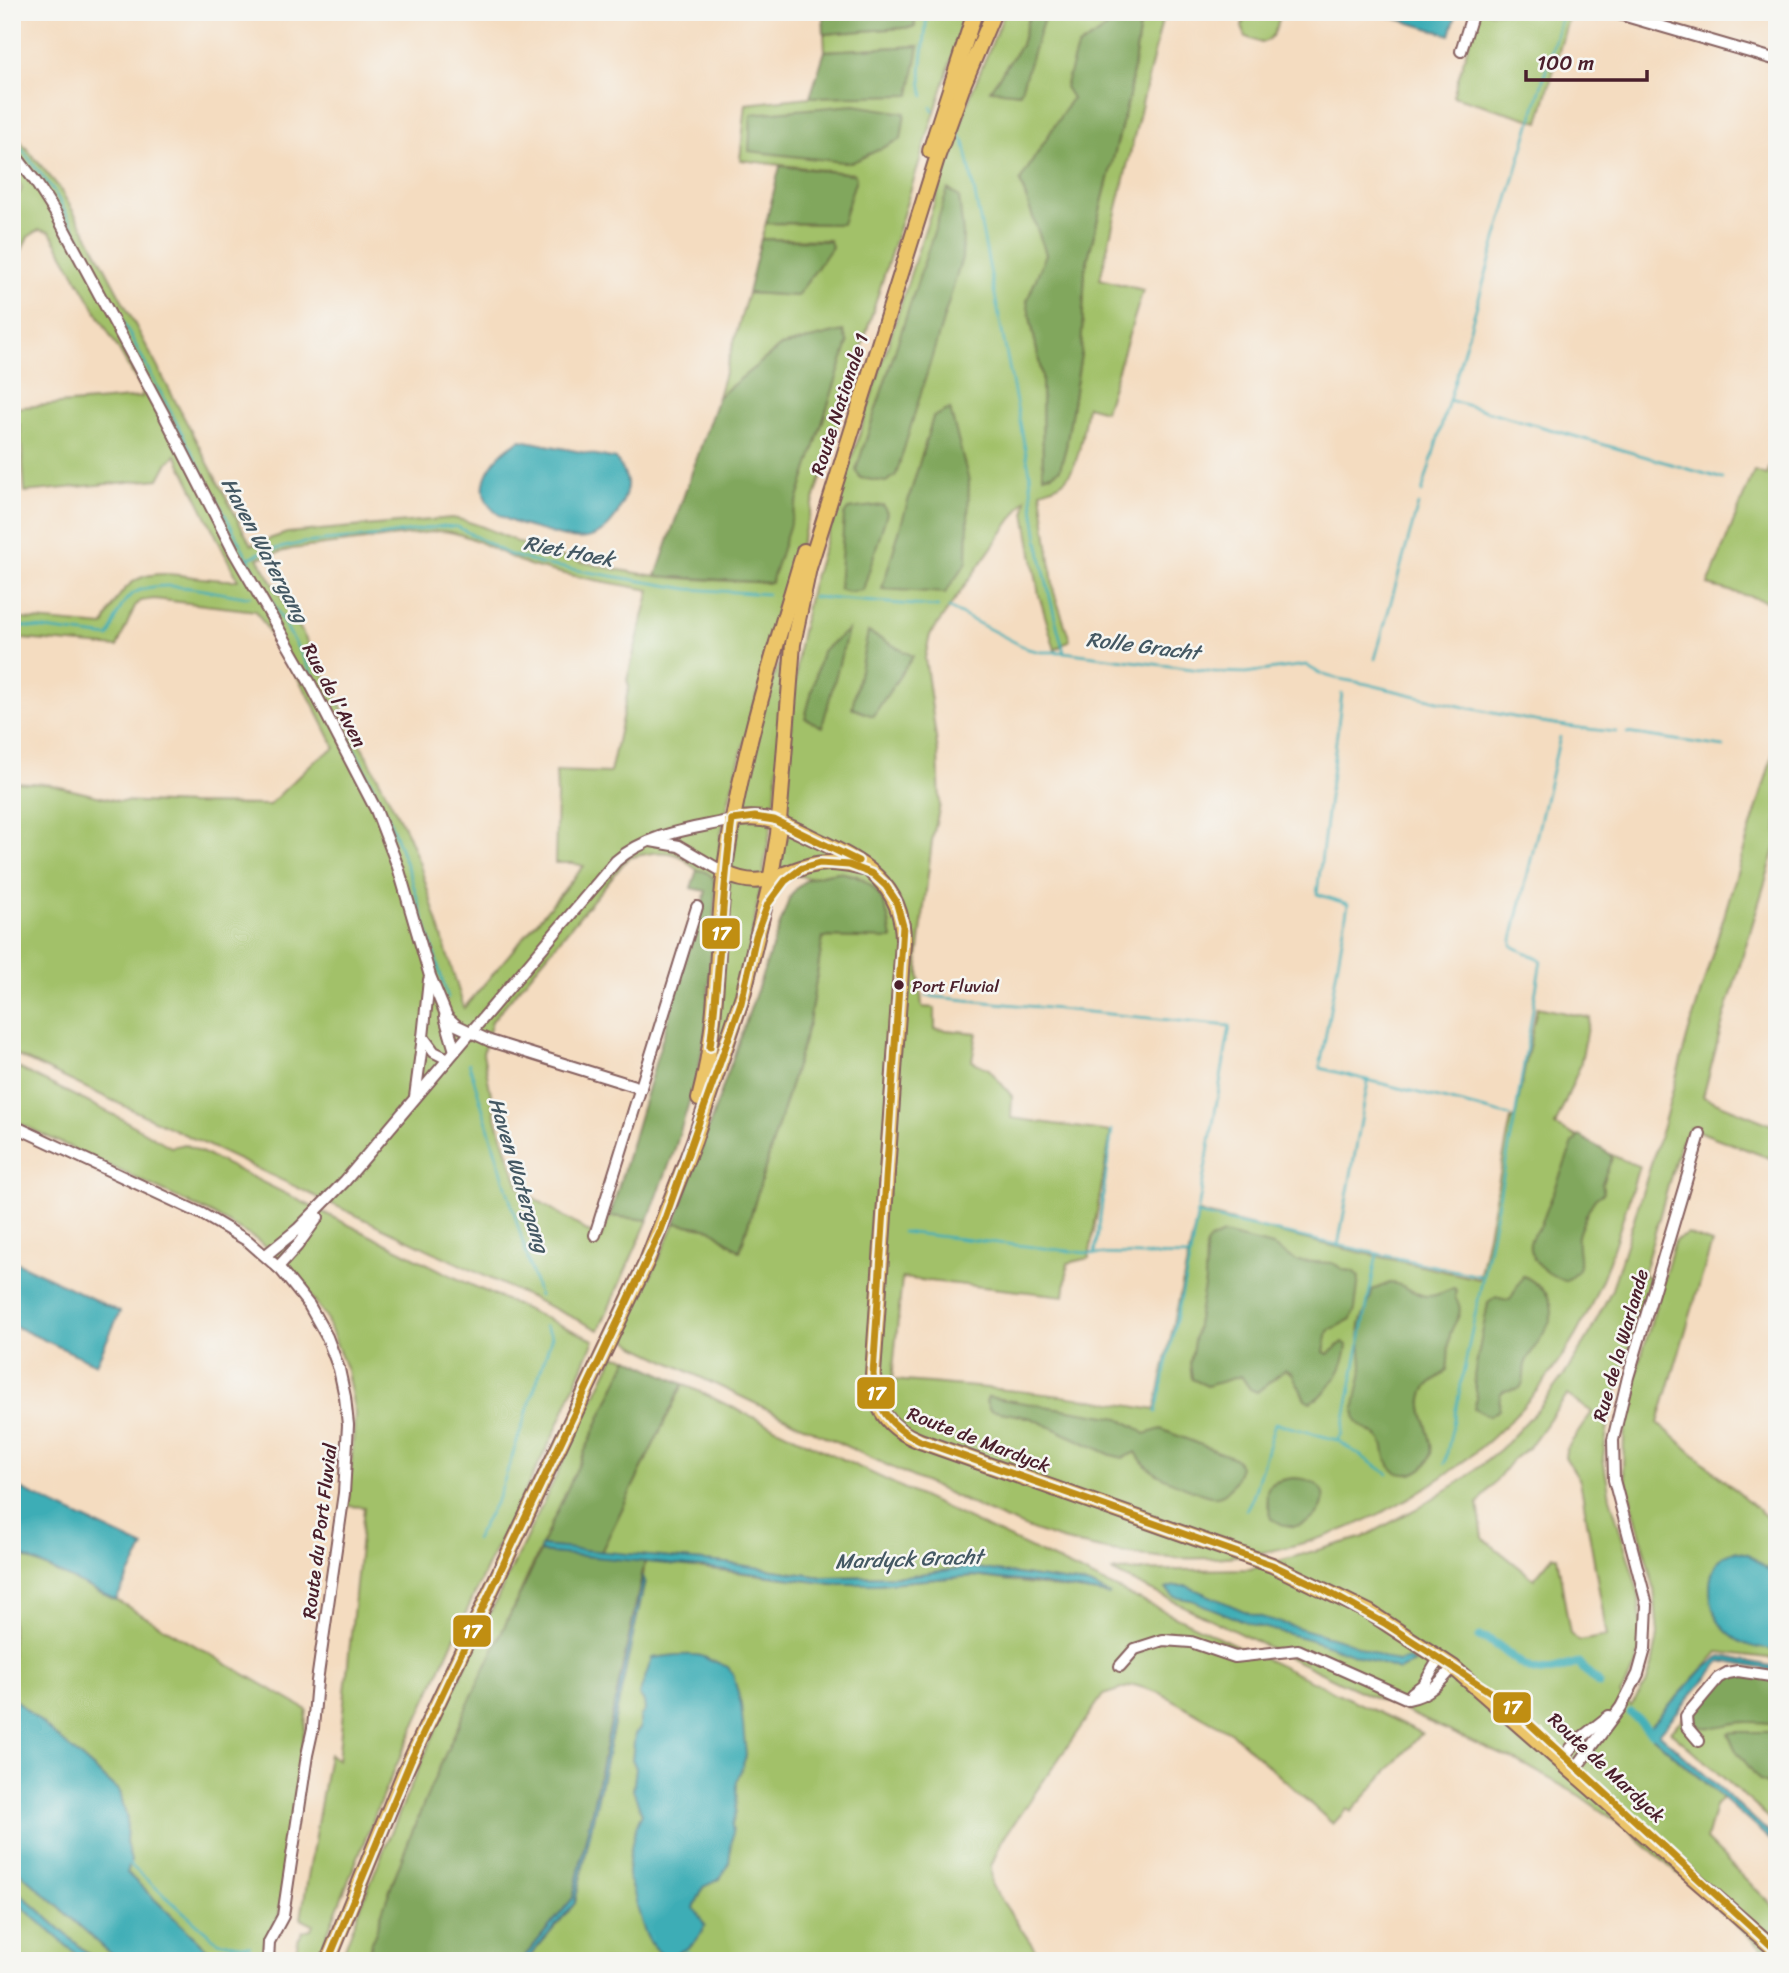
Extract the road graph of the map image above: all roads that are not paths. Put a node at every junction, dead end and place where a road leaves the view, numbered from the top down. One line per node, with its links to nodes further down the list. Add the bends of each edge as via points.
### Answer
1 (975, 12): 8 (main road, Route Nationale 1, via 804,550 757,711)
2 (994, 12): 9 (main road, Route Nationale 1, via 941,148 809,568 792,660)
3 (1473, 12): 5 (street)
4 (1612, 12): 6 (street)
5 (1461, 51)
6 (1777, 60)
7 (12, 151): 17 (street, Rue de l'Aven, via 61,222 376,810)
8 (733, 820): 9 (main road, Route de Mardyck, via 755,817); 10 (street); 12 (main road, Route Nationale 1)
9 (779, 822): 13 (main road, Route de Mardyck, via 856,859); 14 (main road, Route Nationale 1)
10 (648, 841): 12 (street, via 679,846); 19 (street, via 616,861)
11 (794, 872): 13 (main road, via 832,863); 14 (main road); 16 (main road)
12 (725, 873): 14 (main road, via 744,880); 30 (main road, Route Nationale 1, via 715,1008 701,1092 662,1209)
13 (874, 874): 32 (main road, Route de Mardyck, via 894,900 903,936 873,1374 874,1395 884,1417 920,1441 1290,1572 1368,1612)
14 (770, 879): 16 (main road, Route Nationale 1)
15 (697, 907): 22 (street)
16 (763, 915): 30 (main road, Route Nationale 1, via 741,1002 690,1153 661,1230)
17 (430, 976): 18 (street, Rue de l'Aven); 20 (street, Rue de l'Aven)
18 (443, 1009): 19 (street, via 453,1023); 21 (street, Rue de l'Aven)
19 (472, 1031): 21 (street); 22 (street, via 495,1043)
20 (423, 1037): 21 (street, via 434,1052); 23 (street, Rue de l'Aven)
21 (452, 1055): 23 (street)
22 (641, 1088): 27 (street)
23 (414, 1099): 26 (street)
24 (12, 1125): 28 (street, Route du Port Fluvial, via 217,1222)
25 (1700, 1134): 36 (street, Rue de la Warlande, via 1613,1440 1614,1480 1648,1616 1644,1654)
26 (345, 1181): 28 (street); 29 (street)
27 (595, 1235)
28 (266, 1255): 29 (street, Route du Port Fluvial)
29 (278, 1266): 42 (street, Route du Port Fluvial, via 309,1305 330,1343 344,1390 348,1431 313,1728 285,1908 269,1942)
30 (617, 1318): 31 (main road)
31 (595, 1364): 43 (main road, via 413,1739); 44 (main road, via 411,1760)
32 (1440, 1657): 34 (main road, Route de Mardyck); 37 (street, via 1418,1690 1406,1695)
33 (1120, 1666): 37 (street, via 1135,1649 1163,1640 1185,1641 1235,1657 1298,1650)
34 (1453, 1667): 37 (street, via 1417,1697 1406,1699); 39 (main road, Route de Mardyck, via 1504,1700)
35 (1777, 1677): 38 (street, via 1734,1671 1721,1676 1686,1716 1689,1730)
36 (1630, 1689): 39 (street, Rue de la Warlande, via 1608,1717); 40 (street, Rue de la Warlande)
37 (1392, 1693)
38 (1699, 1741)
39 (1563, 1757): 40 (main road, Route de Mardyck)
40 (1576, 1769): 41 (main road, Route de Mardyck)
41 (1777, 1951)
42 (268, 1961)
43 (322, 1961)
44 (328, 1961)

